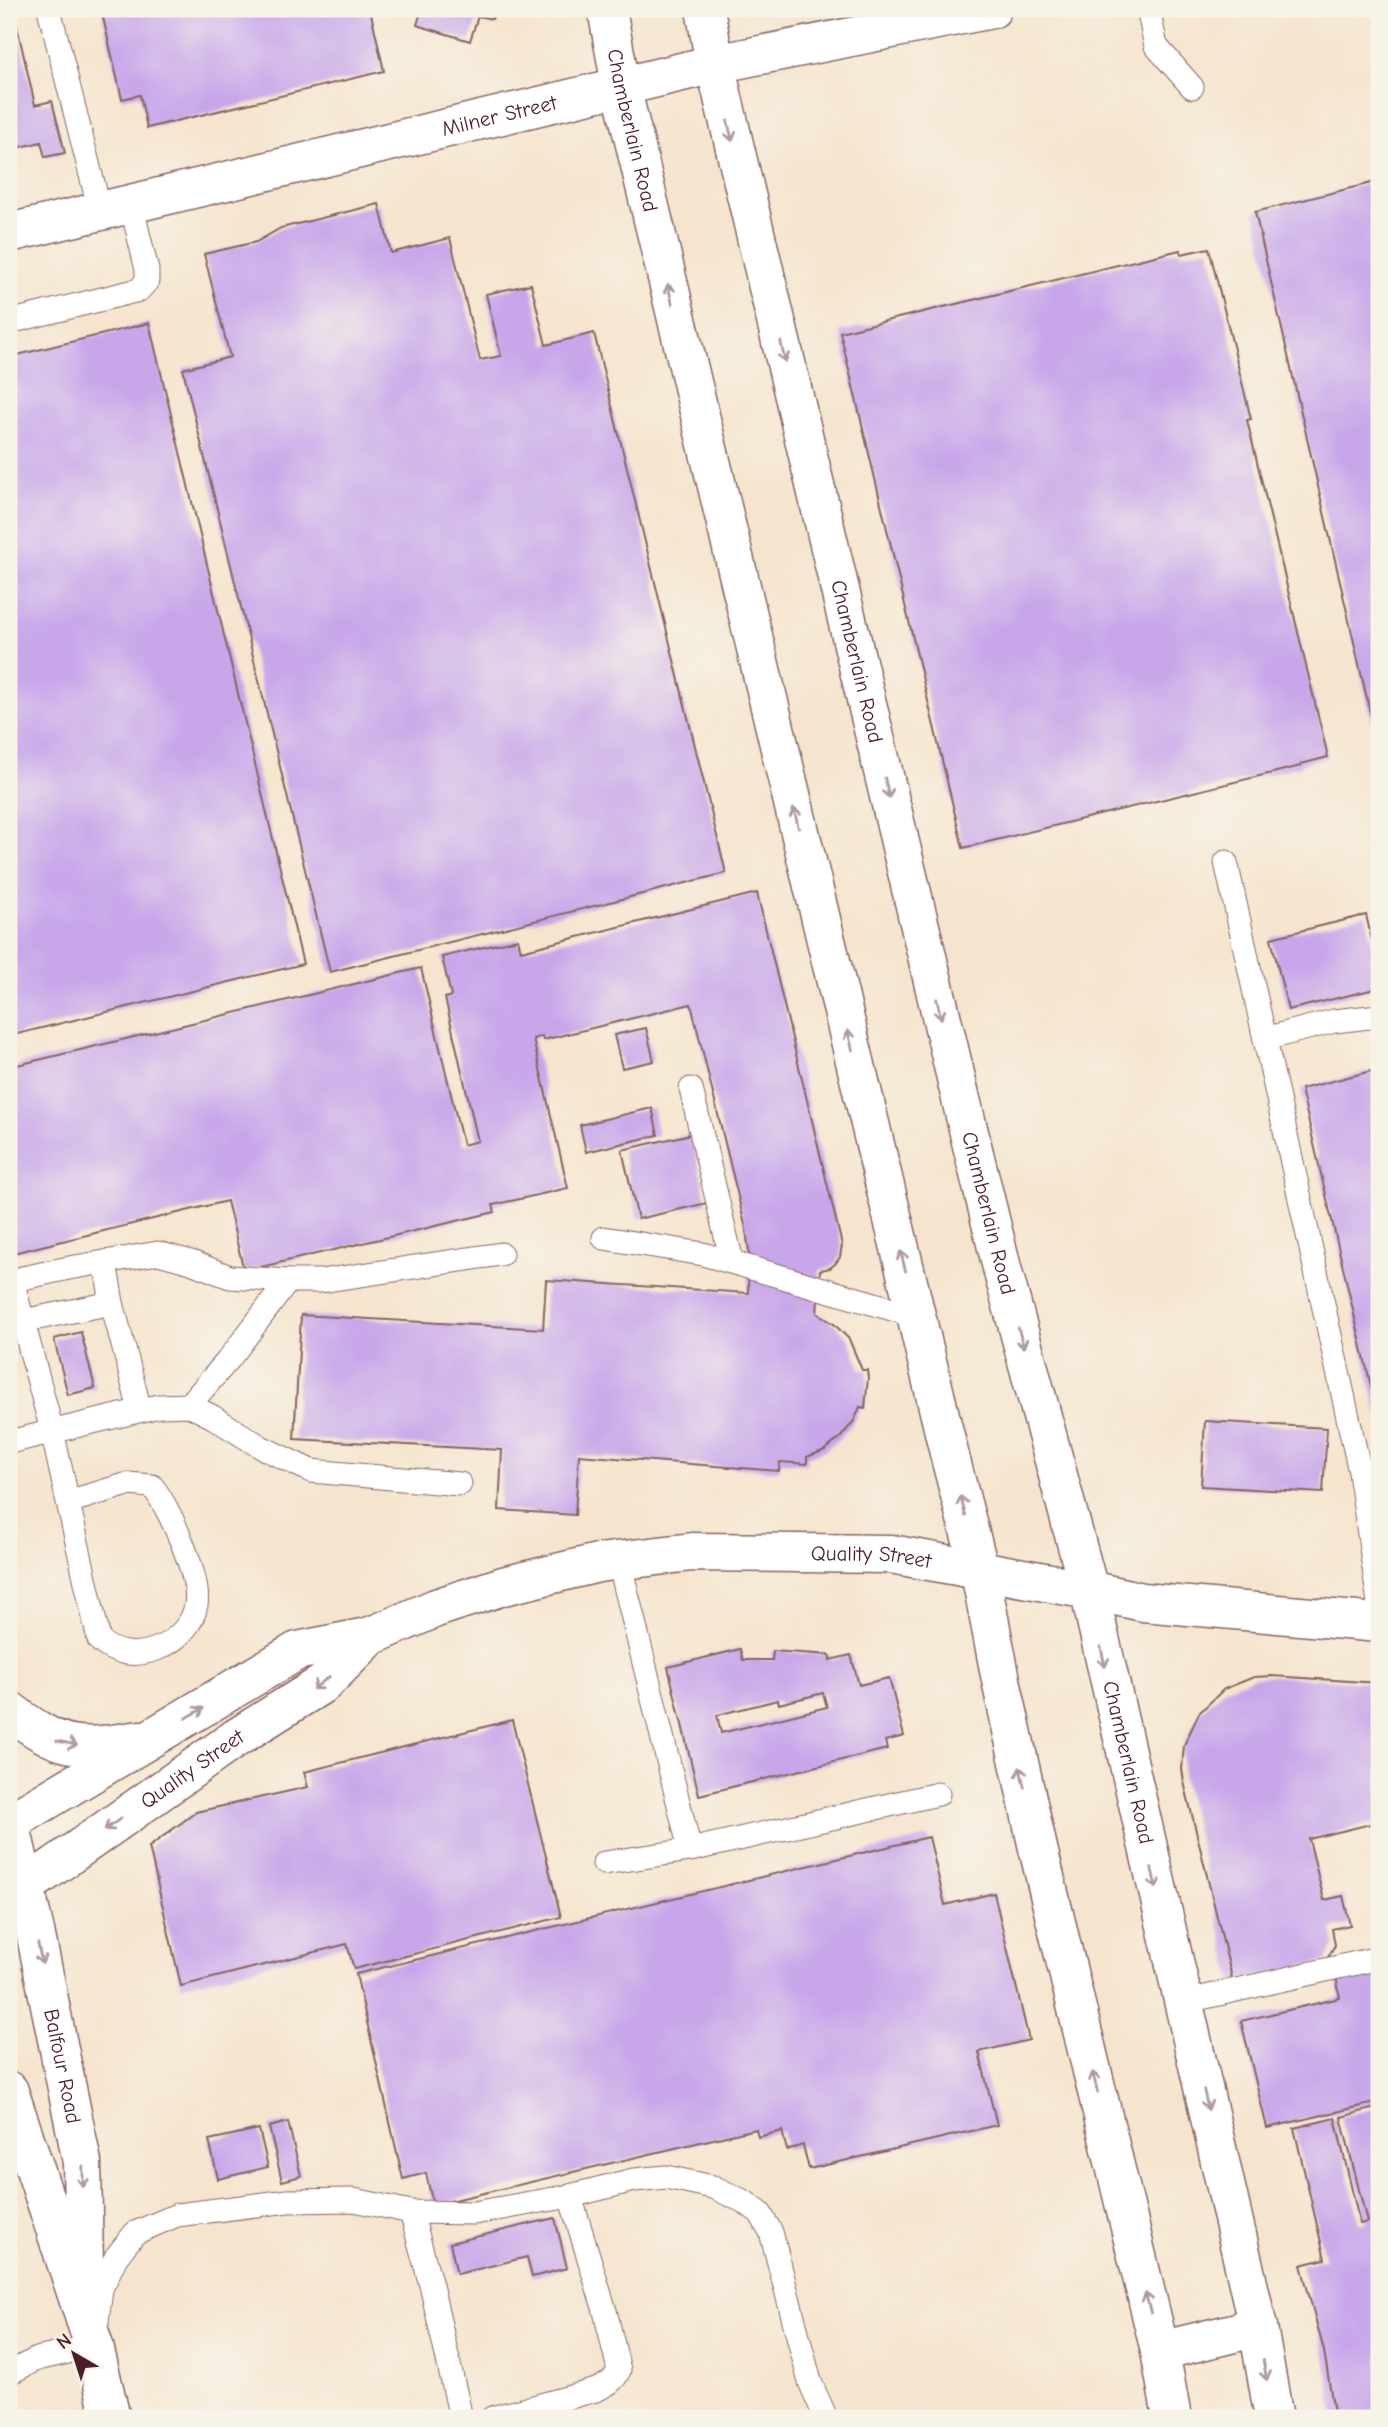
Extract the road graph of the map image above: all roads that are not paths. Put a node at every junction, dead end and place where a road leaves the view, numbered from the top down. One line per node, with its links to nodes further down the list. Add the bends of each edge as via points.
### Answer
1 (49, 9): 10 (lane)
2 (607, 9): 8 (street, Chamberlain Road)
3 (705, 9): 7 (street, Chamberlain Road)
4 (992, 9): 6 (street, Milner Street)
5 (1148, 9): 9 (lane, via 1156,46)
6 (919, 16): 7 (street, Milner Street)
7 (715, 64): 8 (street, Milner Street); 34 (street, Chamberlain Road, one-way to 34, via 1003,1272)
8 (621, 86): 10 (street, Milner Street); 24 (street, Chamberlain Road, one-way to 8)
9 (1192, 87)
10 (115, 208): 11 (street, Milner Street); 12 (lane, via 147,270 147,281 139,290)
11 (9, 233)
12 (9, 321)
13 (1226, 862): 15 (lane)
14 (1379, 1016): 15 (lane, via 1334,1021)
15 (1265, 1039): 35 (lane, via 1360,1472)
16 (691, 1089): 20 (lane)
17 (604, 1238): 20 (lane)
18 (501, 1254): 22 (lane, via 321,1281)
19 (105, 1262): 21 (lane); 22 (lane, via 158,1253 230,1277); 23 (lane)
20 (732, 1262): 24 (lane)
21 (10, 1281): 25 (lane)
22 (288, 1281): 26 (lane)
23 (111, 1303): 25 (lane); 27 (lane)
24 (916, 1316): 33 (street, Chamberlain Road, one-way to 24)
25 (23, 1321): 28 (lane)
26 (188, 1405): 27 (lane); 30 (lane, via 311,1471)
27 (140, 1410): 28 (lane)
28 (52, 1431): 29 (lane); 31 (lane)
29 (9, 1442)
30 (460, 1484)
31 (68, 1502): 31 (lane, via 99,1640 124,1654 150,1651 176,1640 197,1604 190,1560 161,1497 152,1486 128,1484)
32 (619, 1561): 33 (street, Quality Street, via 692,1552 891,1555); 37 (street, Quality Street, via 503,1586); 42 (lane)
33 (980, 1572): 34 (street, Quality Street); 53 (street, Chamberlain Road, one-way to 33, via 1037,1844)
34 (1089, 1590): 36 (street, Quality Street, via 1143,1602); 46 (street, Chamberlain Road, one-way to 46)
35 (1379, 1603)
36 (1379, 1623)
37 (371, 1636): 39 (street, Quality Street, one-way to 37, via 297,1651); 44 (street, Quality Street, one-way to 44, via 324,1683 236,1738)
38 (9, 1710): 39 (street, one-way to 39, via 39,1733 65,1744 99,1746)
39 (154, 1738): 41 (street, Quality Street)
40 (938, 1794): 42 (lane)
41 (9, 1821): 44 (street, Balfour Road)
42 (690, 1850): 43 (lane)
43 (604, 1863)
44 (17, 1893): 52 (street, Balfour Road, one-way to 52, via 82,2162)
45 (1379, 1958): 46 (lane)
46 (1183, 2001): 51 (street, Chamberlain Road, one-way to 51)
47 (9, 2091): 48 (street, Balfour Road)
48 (15, 2129): 52 (street, Balfour Road)
49 (570, 2196): 50 (lane, via 474,2213); 57 (lane, via 619,2370 616,2378 596,2390); 58 (lane, via 634,2179 666,2178 713,2188 760,2213 771,2232 810,2382)
50 (411, 2212): 52 (lane, via 354,2200 288,2201 177,2215 135,2233 116,2257); 56 (lane)
51 (1258, 2327): 53 (street); 60 (street, Chamberlain Road, one-way to 60)
52 (90, 2332): 54 (lane); 55 (street, Balfour Road)
53 (1160, 2351): 59 (street, Chamberlain Road)
54 (9, 2372)
55 (111, 2418)
56 (461, 2418)
57 (492, 2418)
58 (826, 2418)
59 (1172, 2418)
60 (1273, 2418)

